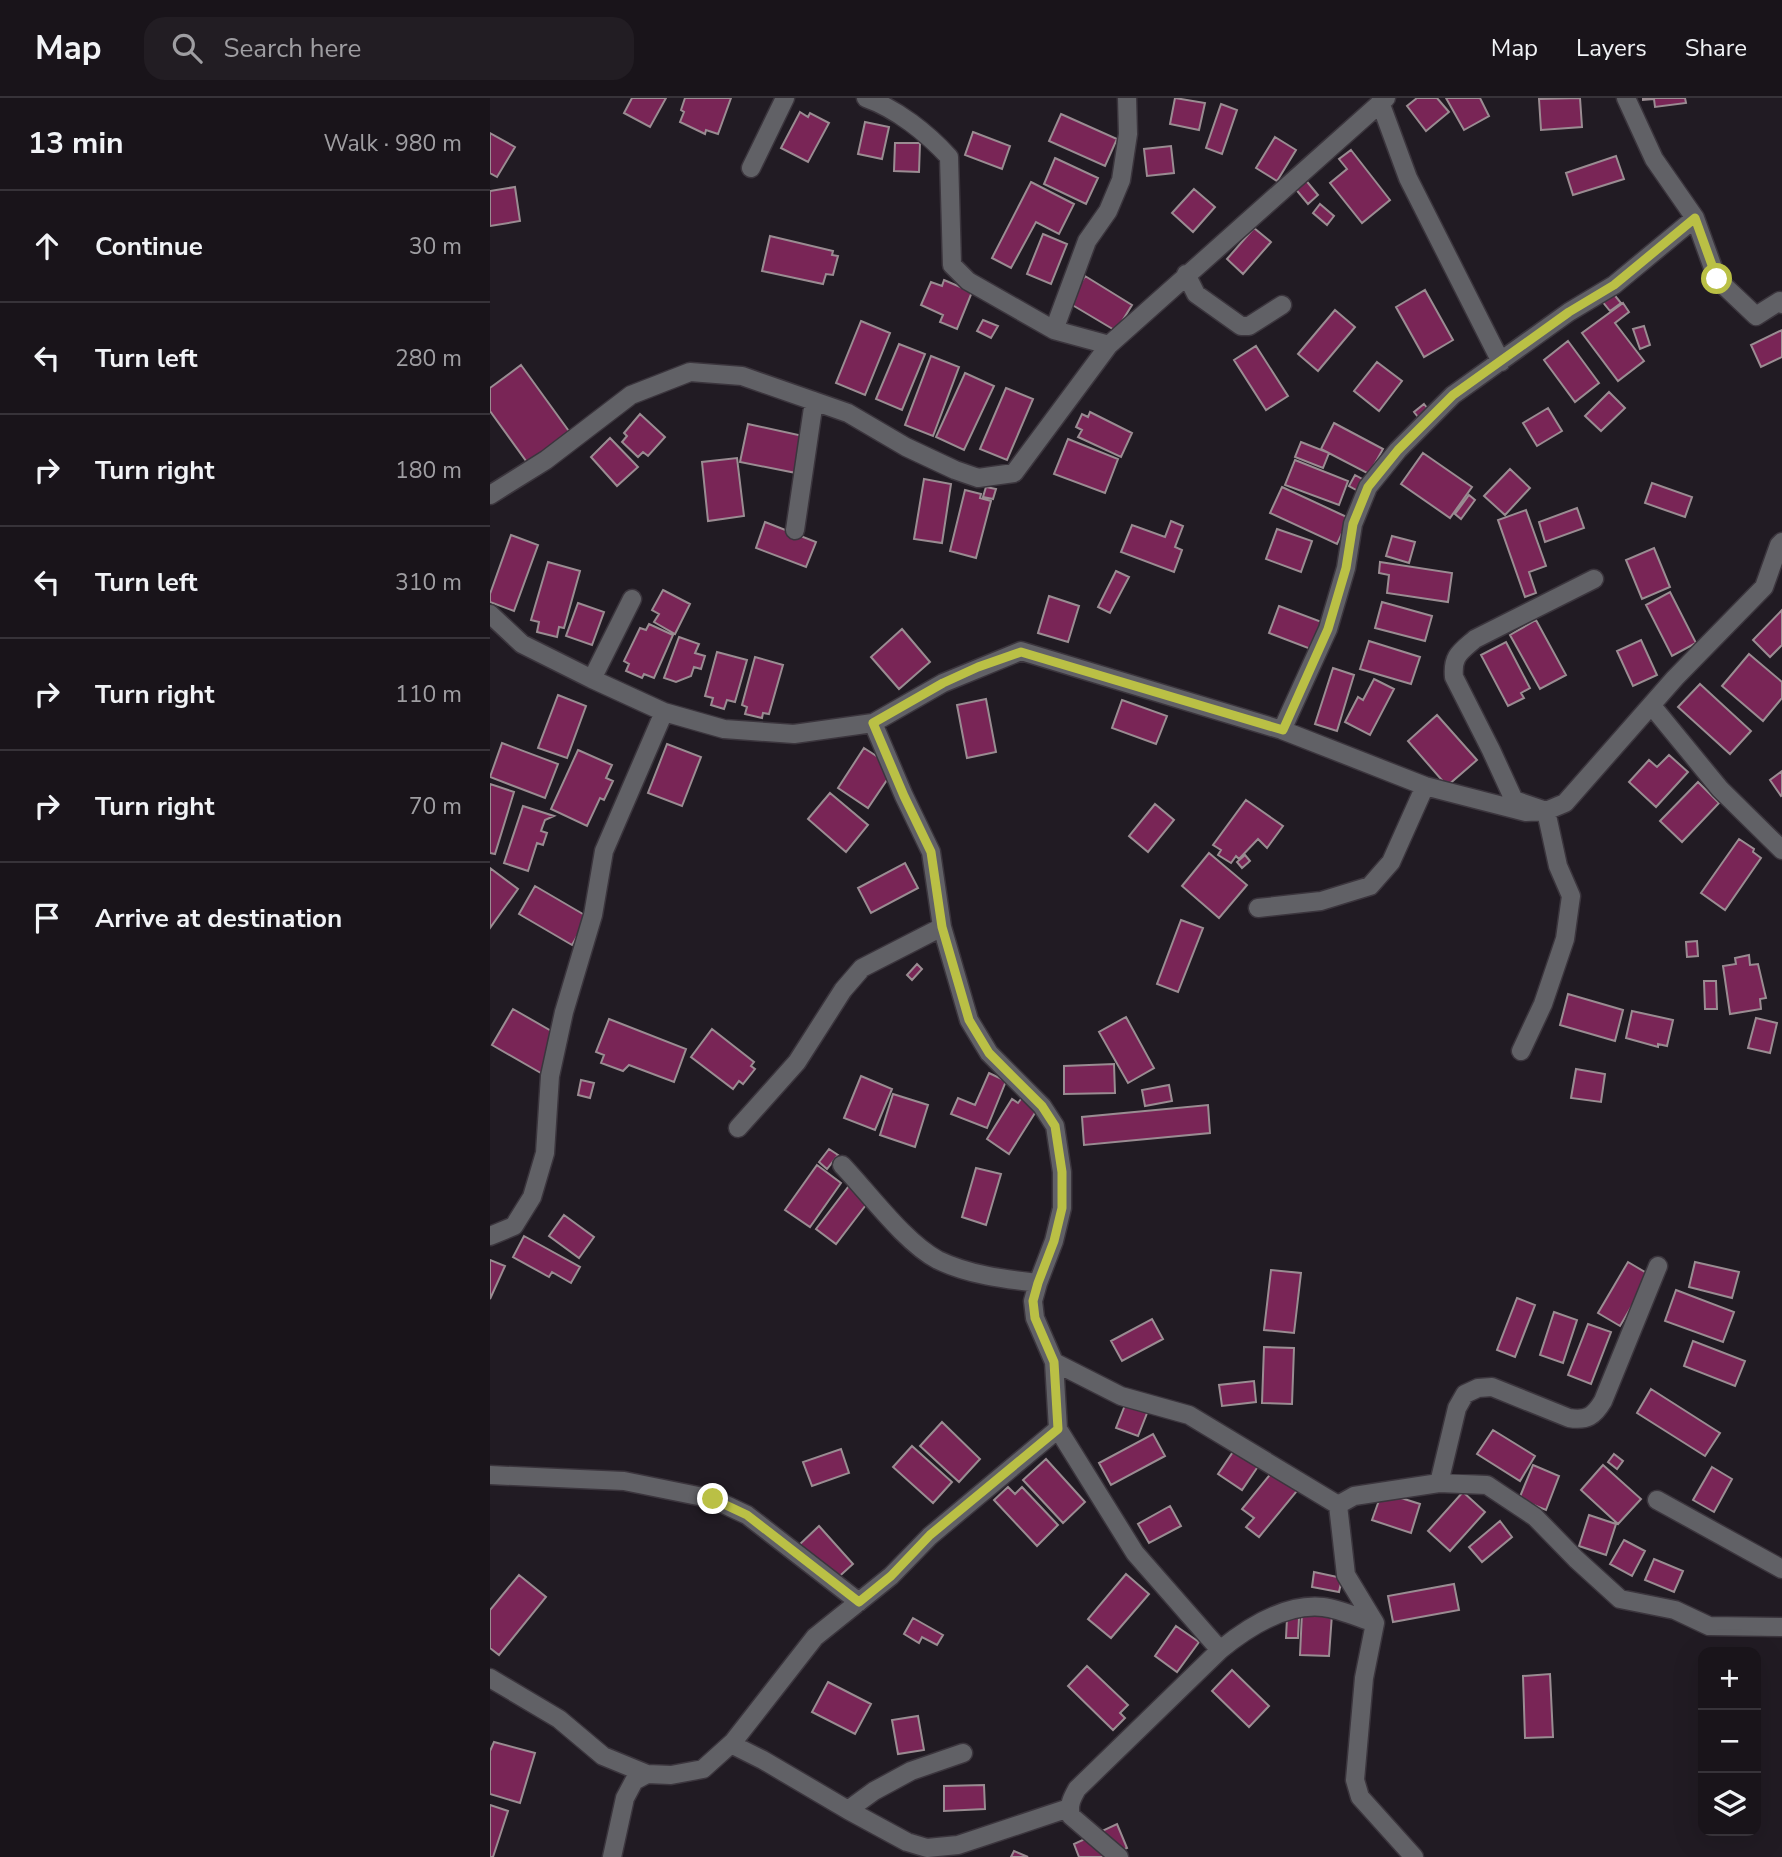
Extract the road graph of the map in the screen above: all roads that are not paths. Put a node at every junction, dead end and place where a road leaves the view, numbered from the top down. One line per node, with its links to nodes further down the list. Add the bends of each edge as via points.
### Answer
1 (785, 98): 6 (street)
2 (1127, 98): 11 (street, via 1128,134 1121,180 1108,211 1087,241)
3 (1626, 98): 7 (street, via 1654,159)
4 (877, 100): 11 (street, via 950,157 952,265 968,281)
5 (1383, 100): 8 (street); 13 (street, via 1408,178)
6 (751, 168)
7 (1695, 218): 9 (street, via 1717,279 1756,316); 13 (street, via 1614,285)
8 (1186, 274): 10 (street, via 1196,294 1241,326 1249,326); 12 (street)
9 (1781, 302)
10 (1282, 304)
11 (1054, 331): 12 (street)
12 (1109, 345): 14 (street, via 1014,473 978,478 906,447 848,413)
13 (1501, 362): 25 (street, via 1453,395 1368,487 1353,524 1328,629)
14 (814, 401): 15 (street, via 742,376 690,372 631,395 546,460); 16 (street)
15 (490, 495)
16 (795, 530)
17 (1782, 542): 22 (street, via 1764,587)
18 (1594, 579): 27 (street, via 1475,639 1453,665 1454,677 1514,800)
19 (632, 599): 21 (street)
20 (490, 614): 21 (street, via 522,644)
21 (592, 679): 23 (street)
22 (1652, 706): 27 (street, via 1565,803); 28 (street, via 1720,789)
23 (664, 712): 24 (street, via 724,729 794,734); 34 (street, via 604,851 593,915 550,1076 545,1153 532,1197 514,1226)
24 (873, 723): 25 (street, via 943,683 1021,652); 30 (street, via 931,852)
25 (1283, 730): 26 (street)
26 (1425, 786): 27 (street, via 1526,812); 29 (street, via 1391,862 1370,886 1321,901)
27 (1546, 811): 31 (street, via 1558,866 1571,896 1565,939)
28 (1782, 850)
29 (1258, 908)
30 (942, 927): 32 (street, via 862,968 797,1062); 36 (street, via 969,1020 989,1053 1042,1106 1055,1126 1062,1208)
31 (1521, 1051)
32 (738, 1128)
33 (842, 1165): 36 (street, via 909,1237 937,1259 994,1278)
34 (490, 1236)
35 (1658, 1266): 40 (street, via 1594,1415 1582,1420 1569,1418 1492,1387 1478,1388 1465,1394 1457,1408)
36 (1038, 1283): 37 (street, via 1035,1318)
37 (1054, 1362): 38 (street); 42 (street, via 1121,1396 1189,1415)
38 (1058, 1429): 44 (street, via 930,1535); 47 (street, via 1135,1553)
39 (490, 1475): 44 (street, via 624,1481 713,1499 747,1515)
40 (1439, 1483): 42 (street, via 1354,1496); 46 (street, via 1487,1485 1535,1517 1619,1599 1675,1610 1709,1626)
41 (1657, 1500): 43 (street)
42 (1338, 1504): 45 (street, via 1346,1574)
43 (1782, 1569)
44 (859, 1602): 49 (street, via 815,1637)
45 (1375, 1623): 47 (street, via 1324,1607 1294,1608 1239,1634); 56 (street, via 1364,1678 1355,1780 1360,1797)
46 (1782, 1627)
47 (1220, 1650): 52 (street, via 1077,1789)
48 (490, 1678): 51 (street, via 559,1719 603,1756)
49 (733, 1742): 51 (street, via 703,1769); 53 (street)
50 (963, 1753): 53 (street, via 911,1771)
51 (648, 1774): 54 (street, via 634,1781 625,1798)
52 (1069, 1808): 53 (street, via 958,1845 927,1848); 55 (street, via 1071,1816)
53 (848, 1810)
54 (612, 1857)
55 (1119, 1857)
56 (1414, 1857)

